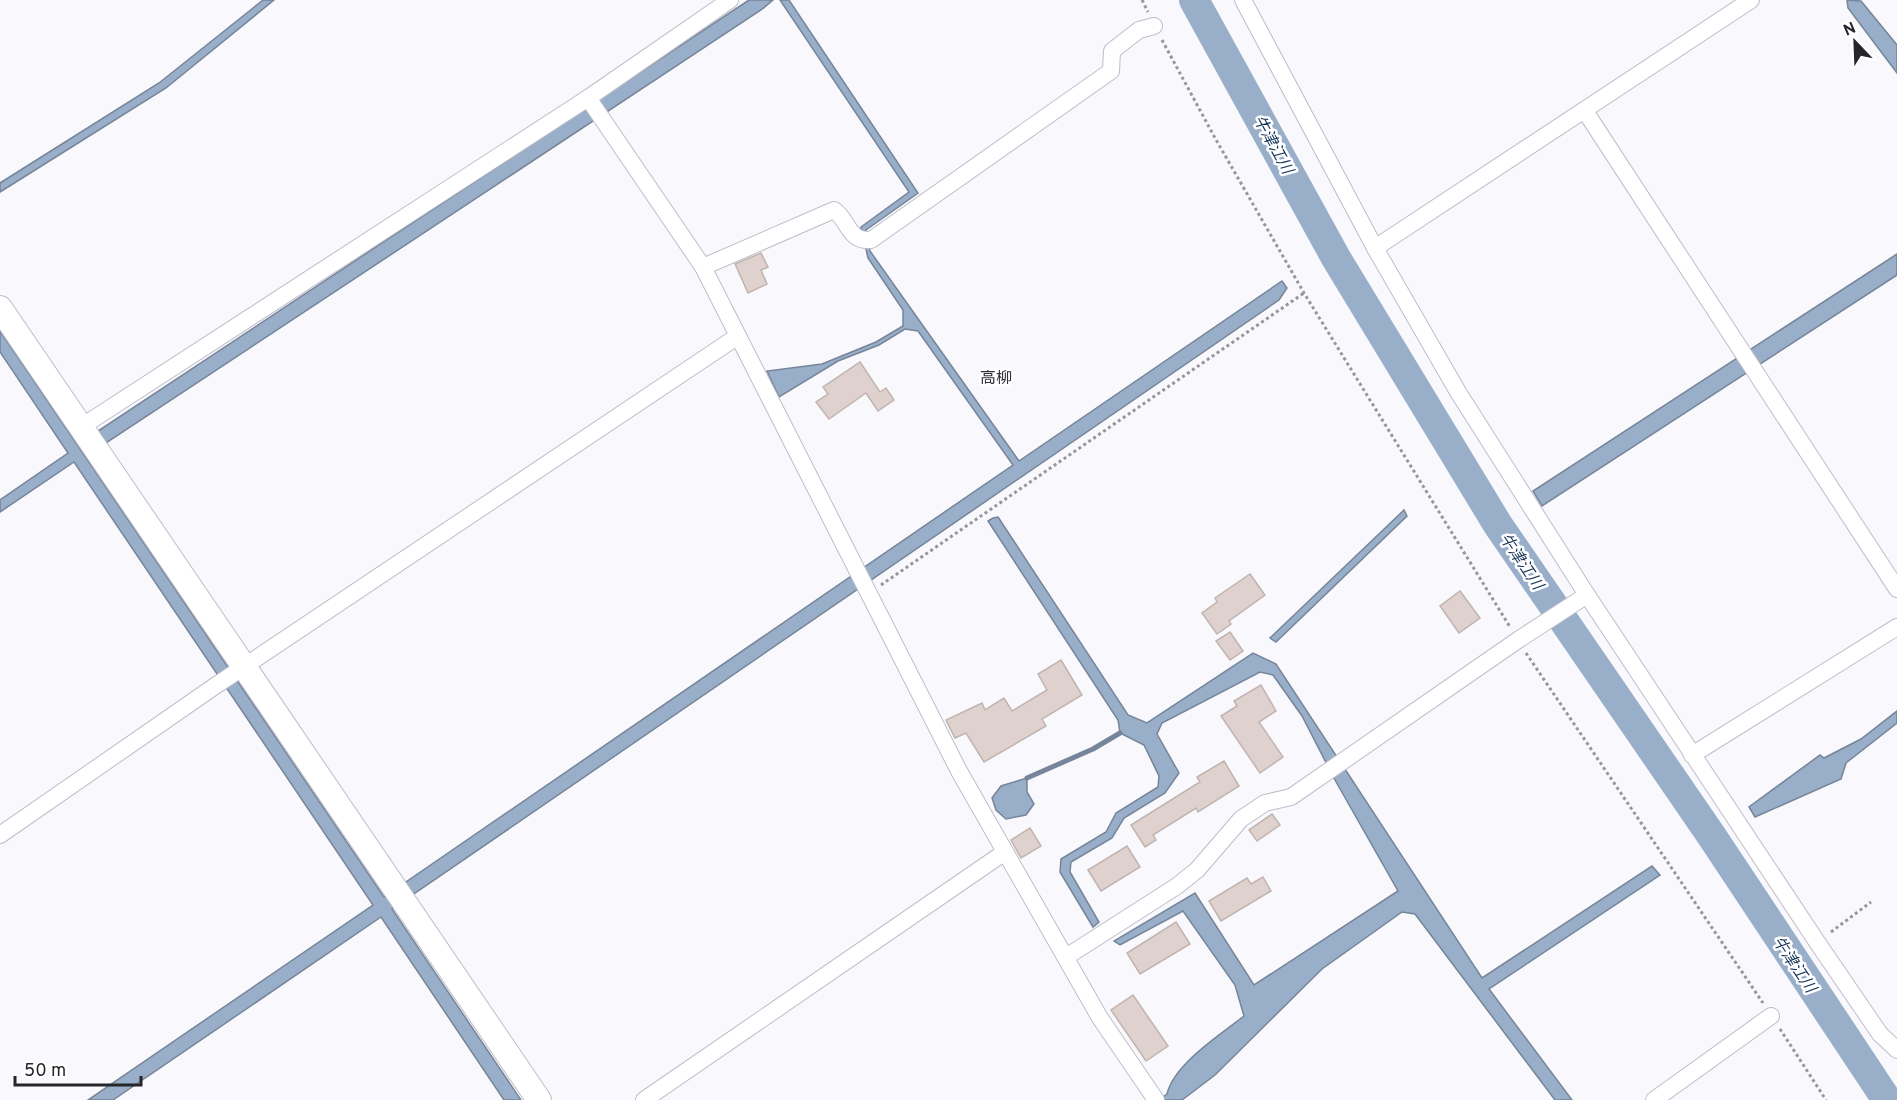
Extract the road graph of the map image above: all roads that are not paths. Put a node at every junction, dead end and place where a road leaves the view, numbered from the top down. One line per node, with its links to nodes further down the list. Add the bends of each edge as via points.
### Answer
1 (1243, 0): 7 (street)
2 (1751, 0): 6 (street)
3 (722, 2): 5 (street)
4 (1154, 26): 8 (street, via 1139,30 1112,51 1111,70 866,240 857,238 834,210)
5 (588, 98): 8 (street); 11 (street)
6 (1585, 111): 7 (street); 12 (street)
7 (1375, 248): 13 (street, via 1458,392)
8 (703, 267): 10 (street)
9 (0, 308): 11 (street)
10 (738, 336): 15 (street); 18 (street, via 959,771)
11 (81, 428): 15 (street)
12 (1897, 589)
13 (1587, 595): 16 (street); 19 (street, via 1291,796 1265,803 1241,819 1197,870 1177,886)
14 (1897, 627): 16 (street)
15 (244, 667): 17 (street); 23 (street)
16 (1692, 755): 21 (street, via 1880,1034)
17 (0, 835)
18 (1005, 852): 19 (street); 24 (street)
19 (1066, 957): 22 (street, via 1100,1018)
20 (1771, 1016): 25 (street)
21 (1897, 1050)
22 (1155, 1098)
23 (539, 1100)
24 (644, 1100)
25 (1654, 1100)

